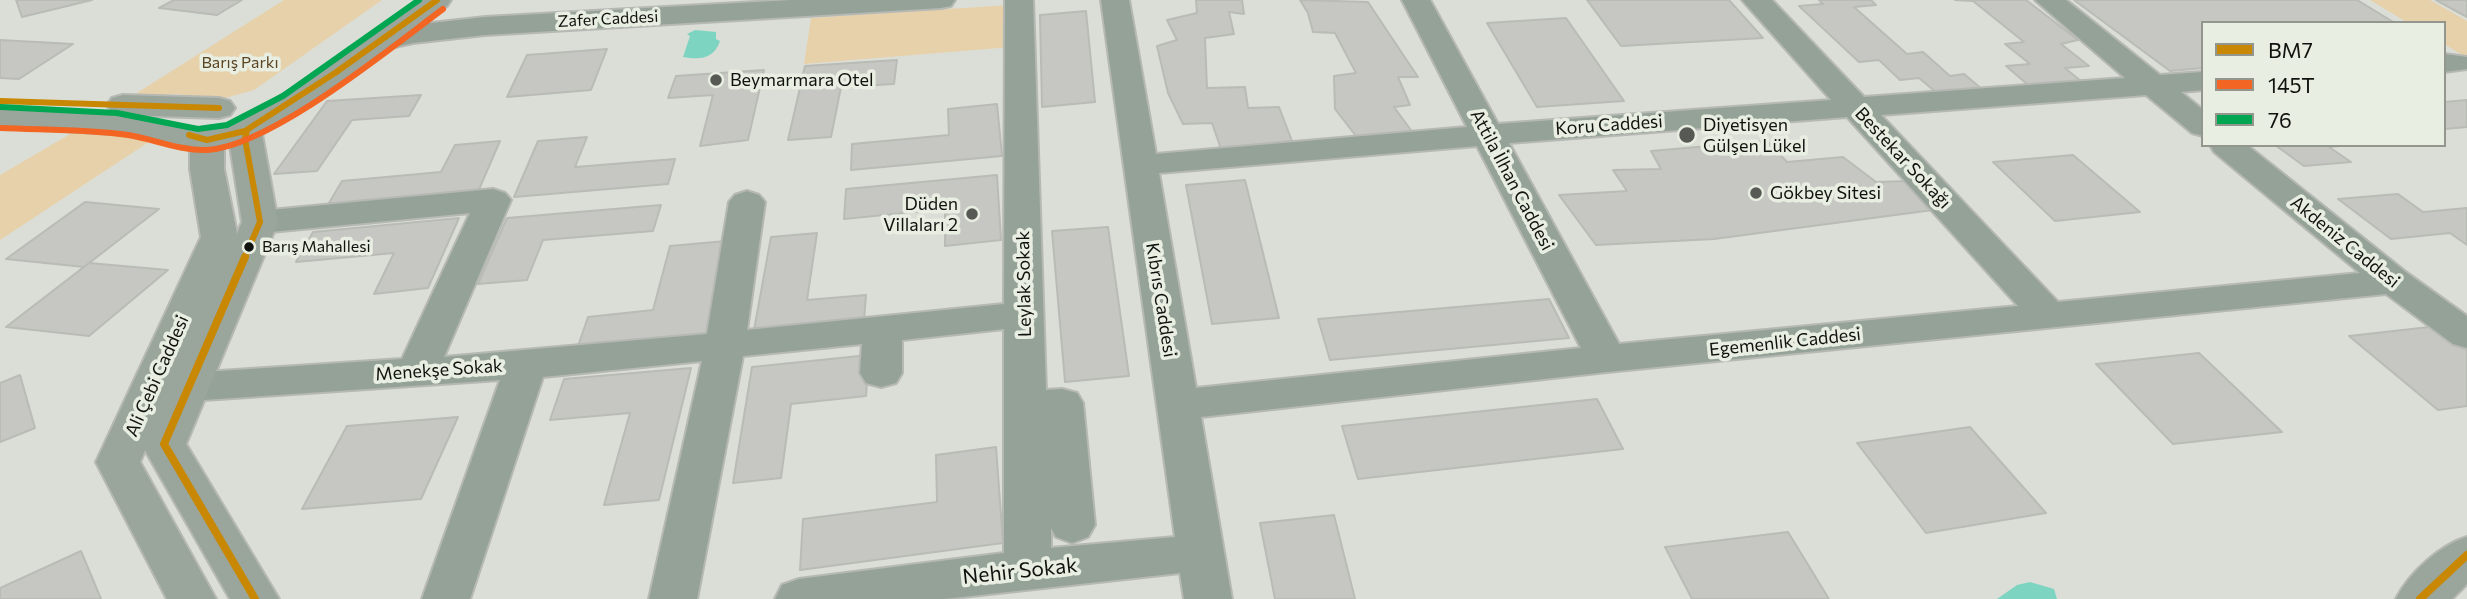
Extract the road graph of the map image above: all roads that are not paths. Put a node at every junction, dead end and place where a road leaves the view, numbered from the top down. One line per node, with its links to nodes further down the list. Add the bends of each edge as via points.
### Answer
1 (941, 0): 8 (street, Zafer Caddesi)
2 (1019, 0): 24 (street, Leylak Sokak)
3 (1115, 0): 20 (street, Kıbrıs Caddesi)
4 (1416, 0): 18 (street, Attila İlhan Caddesi)
5 (1756, 0): 14 (street, Bestekar Sokağı)
6 (2049, 0): 12 (street)
7 (424, 1): 9 (street, via 430,20); 10 (main road); 16 (main road, via 296,74)
8 (789, 4): 9 (street, Zafer Caddesi)
9 (485, 26): 10 (street)
10 (376, 42): 16 (main road, via 335,73)
11 (2201, 81): 12 (street, Koru Caddesi)
12 (2151, 84): 14 (street, Koru Caddesi); 17 (street)
13 (0, 101): 16 (main road)
14 (1856, 106): 18 (street, Koru Caddesi); 25 (street, Bestekar Sokağı)
15 (0, 117): 16 (main road, via 120,124)
16 (225, 123): 22 (main road, via 245,139); 40 (main road, Ali Çebi Caddesi, via 207,169 219,237 118,462)
17 (2201, 124)
18 (1488, 135): 20 (street, Koru Caddesi); 29 (street, Attila İlhan Caddesi)
19 (2228, 147): 23 (street, Akdeniz Caddesi)
20 (1140, 165): 34 (street, Kıbrıs Caddesi)
21 (747, 202): 28 (street)
22 (260, 222): 31 (street, via 493,200); 33 (main road, Ali Çebi Caddesi)
23 (2394, 281): 25 (street, Egemenlik Caddesi); 27 (street, Akdeniz Caddesi)
24 (1024, 315): 26 (street); 35 (street, Leylak Sokak)
25 (2049, 316): 29 (street, Egemenlik Caddesi)
26 (883, 329): 28 (street); 32 (street)
27 (2467, 335)
28 (725, 346): 30 (street); 43 (street)
29 (1608, 359): 34 (street, Egemenlik Caddesi)
30 (526, 365): 31 (street, Menekşe Sokak); 42 (street, Menekşe Sokak)
31 (417, 372): 33 (street, Menekşe Sokak)
32 (881, 373)
33 (189, 387): 41 (main road, Ali Çebi Caddesi, via 164,443)
34 (1177, 405): 37 (street, Kıbrıs Caddesi)
35 (1026, 406): 36 (street, via 1062,403); 39 (street, Leylak Sokak)
36 (1072, 525)
37 (1200, 553): 39 (street, Nehir Sokak); 45 (street, Kıbrıs Caddesi)
38 (2467, 555): 46 (main road)
39 (1028, 569): 44 (street, Nehir Sokak)
40 (192, 599)
41 (256, 599)
42 (446, 599)
43 (673, 599)
44 (799, 599)
45 (1208, 599)
46 (2420, 599)

